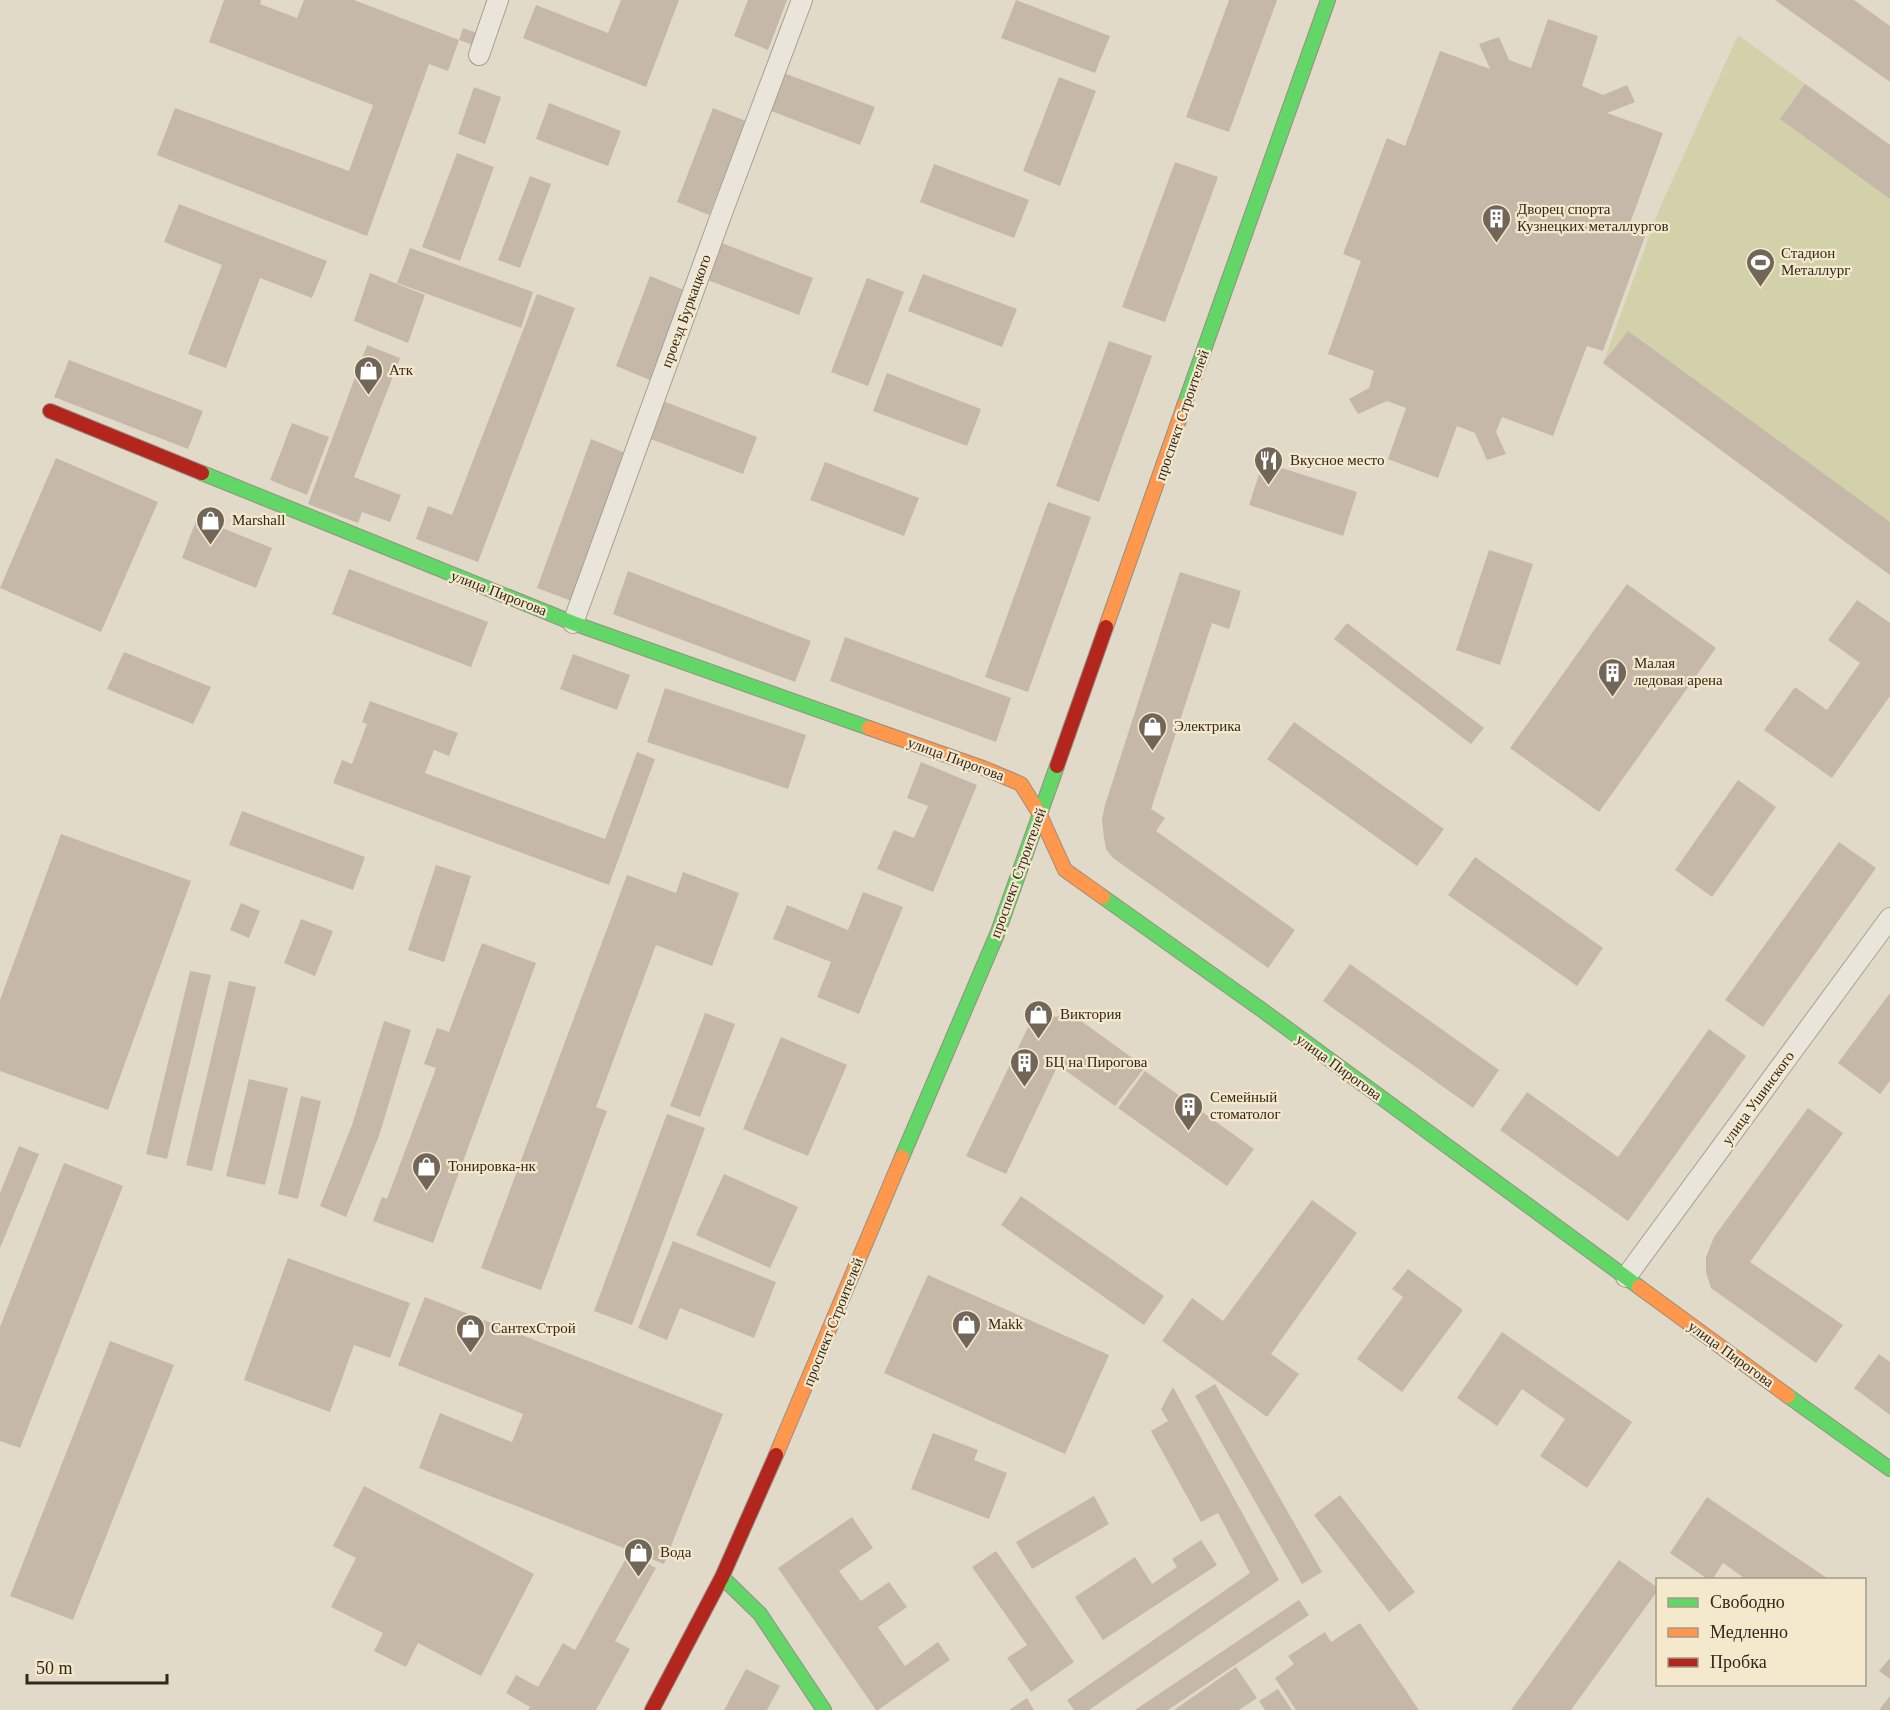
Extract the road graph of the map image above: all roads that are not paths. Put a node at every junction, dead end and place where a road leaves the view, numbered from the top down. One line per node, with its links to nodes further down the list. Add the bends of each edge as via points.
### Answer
1 (498, 0): 4 (street)
2 (802, 0): 6 (street, проезд Буркацкого)
3 (1325, 4): 7 (street, проспект Строителей)
4 (479, 55)
5 (50, 411): 6 (street, улица Пирогова)
6 (573, 623): 7 (street, улица Пирогова, via 983,768 1021,784)
7 (1039, 813): 9 (street, улица Пирогова, via 1065,870); 11 (street, проспект Строителей, via 998,932)
8 (1890, 918): 9 (street, улица Ушинского)
9 (1626, 1277): 10 (street, улица Пирогова)
10 (1890, 1469)
11 (722, 1577): 12 (street, проспект Строителей); 13 (street, via 760,1614)
12 (652, 1710)
13 (824, 1710)

